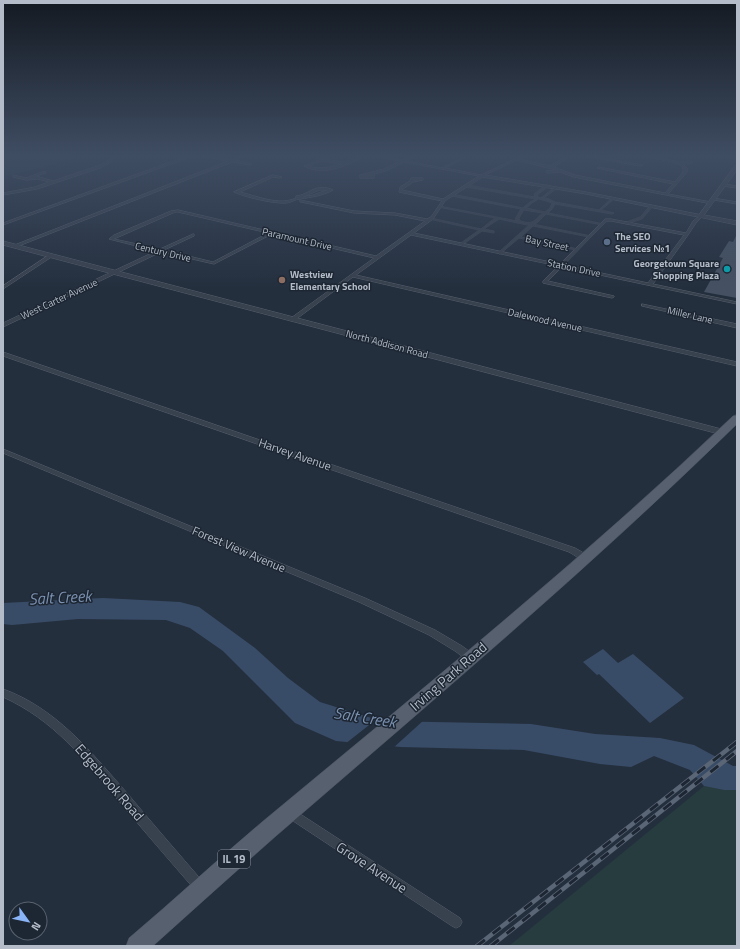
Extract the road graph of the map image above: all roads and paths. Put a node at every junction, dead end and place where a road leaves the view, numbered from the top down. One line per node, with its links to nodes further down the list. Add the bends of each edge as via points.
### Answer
1 (71, 199): 30 (street)
2 (133, 199): 44 (street)
3 (272, 199): 14 (street)
4 (441, 199): 12 (street)
5 (474, 199): 19 (street)
6 (539, 199): 19 (street)
7 (540, 199): 15 (street)
8 (612, 199): 20 (street)
9 (619, 199): 17 (street)
10 (701, 199): 13 (street)
11 (293, 200): 14 (street); 21 (street)
12 (444, 200): 18 (street)
13 (712, 201): 16 (street); 24 (street)
14 (287, 202): 21 (street, via 348,215)
15 (554, 203): 20 (street); 22 (street, via 551,209)
16 (737, 203)
17 (652, 206): 24 (street); 28 (street, via 641,218)
18 (439, 207): 25 (street); 26 (street)
19 (524, 209): 22 (street); 27 (street, via 518,215)
20 (600, 210): 23 (street)
21 (354, 212): 26 (street, via 395,214)
22 (544, 213): 31 (street); 32 (street)
23 (612, 213)
24 (701, 216): 29 (street); 37 (street)
25 (498, 218): 27 (street); 33 (street)
26 (430, 220): 33 (street); 36 (street)
27 (519, 222): 31 (street)
28 (626, 222): 32 (street, via 608,220); 37 (street)
29 (737, 222)
30 (3, 224)
31 (532, 224): 39 (street); 40 (street)
32 (602, 224): 39 (street)
33 (482, 230): 34 (street); 43 (street)
34 (493, 232)
35 (272, 233): 41 (street, Paramount Drive, via 178,211); 46 (street, Century Drive, via 214,263); 49 (street, Paramount Drive)
36 (412, 234): 43 (street, Station Drive); 49 (street)
37 (687, 234): 53 (street)
38 (193, 235): 46 (street, West Carter Avenue)
39 (589, 236): 45 (street)
40 (518, 237): 45 (street, Bay Street); 47 (street)
41 (111, 239): 46 (street, Century Drive)
42 (3, 244): 44 (street, North Addison Road)
43 (462, 244): 47 (street, Station Drive)
44 (14, 246): 48 (street, North Addison Road)
45 (576, 249): 50 (street)
46 (159, 251): 51 (street, West Carter Avenue)
47 (500, 252): 50 (street, Station Drive)
48 (51, 256): 51 (street, North Addison Road); 54 (street)
49 (378, 258): 52 (street)
50 (561, 265): 53 (street, Station Drive); 55 (street, via 545,282)
51 (115, 273): 58 (street, North Addison Road); 59 (street, West Carter Avenue)
52 (353, 276): 58 (street); 62 (street, Dalewood Avenue)
53 (650, 284): 56 (street, Station Drive)
54 (3, 288)
55 (612, 297)
56 (737, 303)
57 (644, 304): 60 (street, Miller Lane)
58 (293, 319): 64 (street, North Addison Road)
59 (3, 325)
60 (737, 326)
61 (3, 354): 66 (street, Harvey Avenue, via 566,548)
62 (737, 364)
63 (737, 418): 64 (main road, Irving Park Road / IL 19)
64 (722, 432): 66 (main road, Irving Park Road / IL 19)
65 (3, 451): 67 (street, Forest View Avenue, via 374,606 456,647)
66 (586, 558): 67 (main road, Irving Park Road / IL 19)
67 (470, 658): 69 (main road, Irving Park Road / IL 19)
68 (3, 693): 70 (street, Edgebrook Road, via 22,700 61,728)
69 (289, 812): 70 (main road, Irving Park Road / IL 19); 71 (street, Grove Avenue)
70 (202, 889): 72 (main road, Irving Park Road / IL 19)
71 (456, 922)
72 (137, 946)

